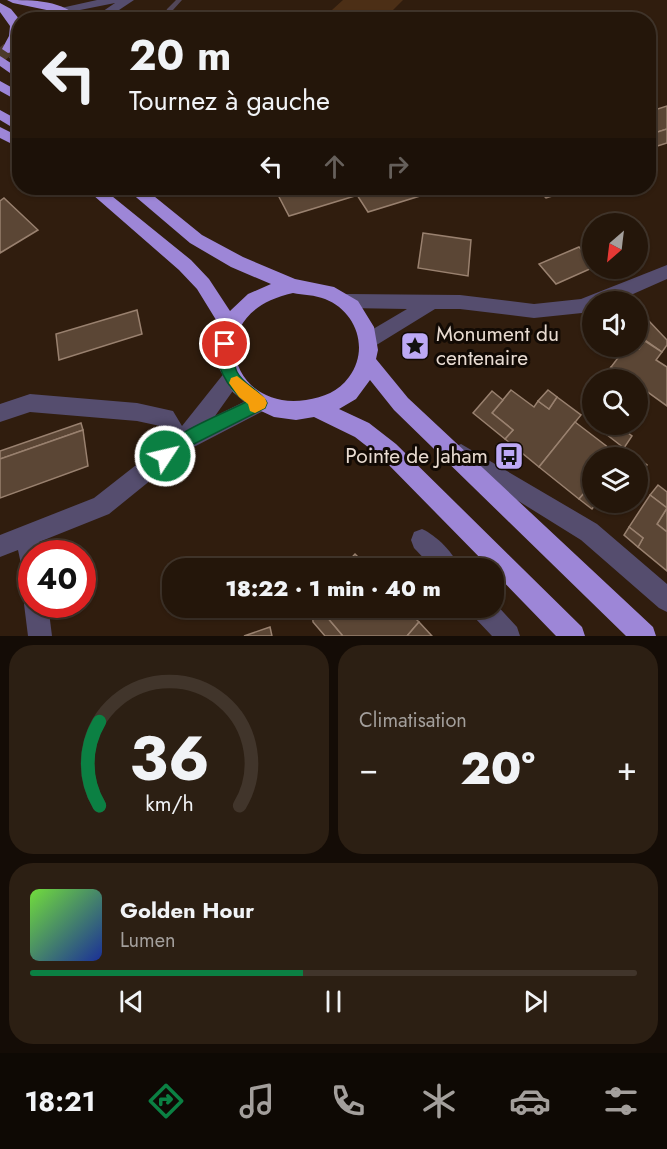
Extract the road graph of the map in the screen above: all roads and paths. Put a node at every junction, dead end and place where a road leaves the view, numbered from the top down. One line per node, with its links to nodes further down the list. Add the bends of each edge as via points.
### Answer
1 (13, 0): 5 (highway)
2 (114, 0): 5 (street)
3 (128, 0): 6 (street)
4 (0, 6): 7 (highway)
5 (65, 10)
6 (108, 12)
7 (12, 18)
8 (101, 195): 18 (highway, via 185,265 203,284)
9 (143, 195): 11 (highway)
10 (153, 195): 11 (highway)
11 (158, 207): 13 (highway, via 196,239)
12 (667, 272): 14 (street)
13 (292, 286): 15 (highway, via 322,289); 18 (highway, via 255,299)
14 (621, 291)
15 (347, 301): 16 (street); 19 (highway, via 359,312)
16 (429, 304): 17 (street, via 460,302 534,311); 19 (street)
17 (582, 306)
18 (230, 327): 21 (highway, via 225,344)
19 (370, 341): 20 (highway)
20 (368, 363): 23 (highway, via 349,391); 26 (highway, via 401,404)
21 (232, 378): 22 (highway); 25 (street)
22 (260, 403): 23 (highway, via 278,410); 25 (street)
23 (317, 409): 37 (highway, via 362,430 389,451)
24 (0, 413): 25 (street, via 30,403 137,412 166,418)
25 (181, 443): 27 (street, via 101,506)
26 (443, 443): 32 (street, via 588,532); 38 (highway)
27 (27, 536): 28 (street); 30 (street)
28 (28, 540)
29 (423, 540): 31 (street)
30 (0, 546)
31 (439, 558)
32 (667, 600)
33 (38, 618): 35 (street)
34 (492, 618): 36 (street)
35 (40, 636)
36 (508, 636)
37 (573, 636)
38 (644, 636)

